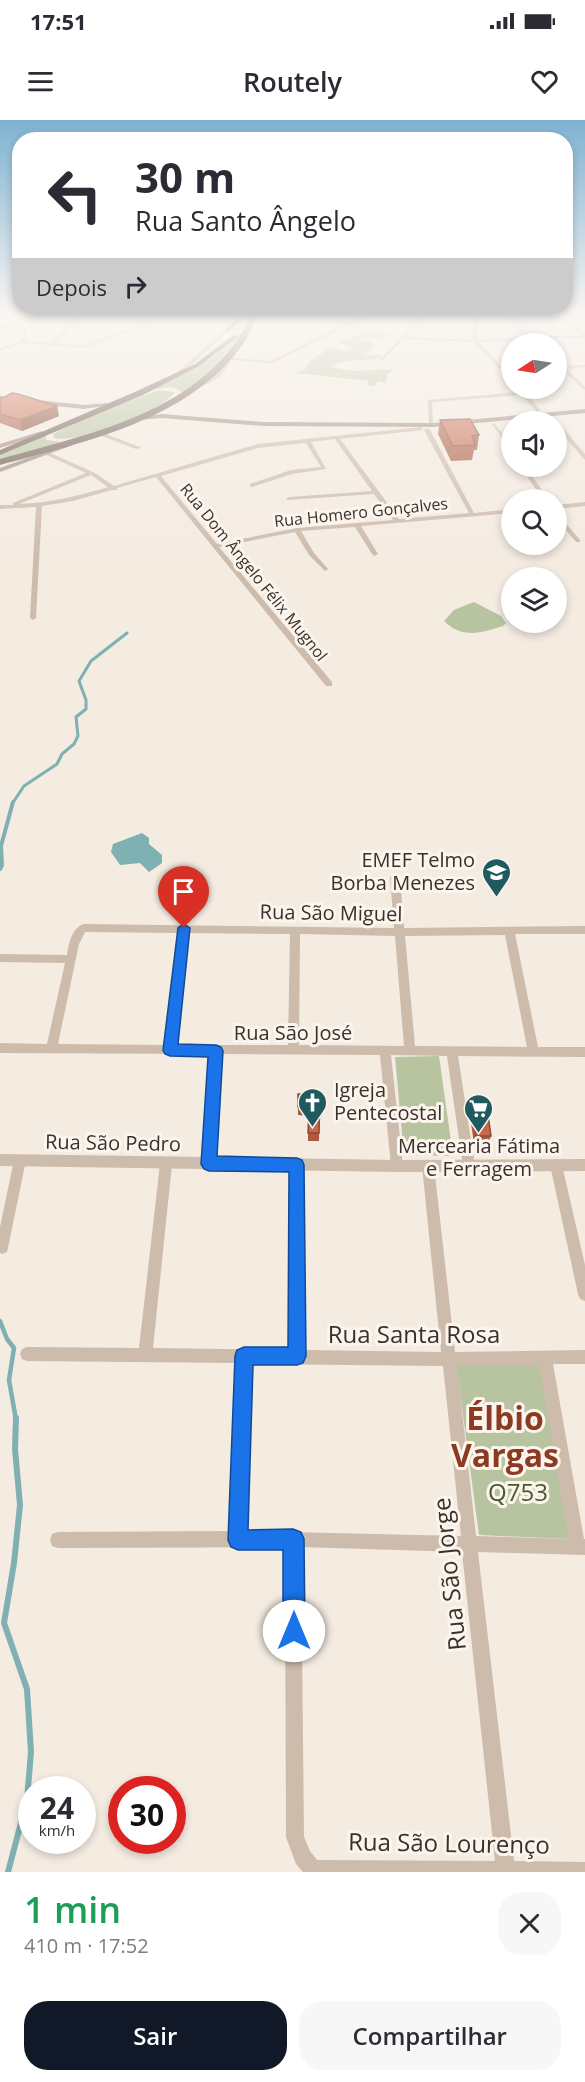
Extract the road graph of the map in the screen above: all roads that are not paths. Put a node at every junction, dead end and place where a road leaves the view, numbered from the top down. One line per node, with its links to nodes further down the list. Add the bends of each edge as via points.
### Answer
1 (127, 398): 6 (highway)
2 (177, 398): 7 (highway)
3 (468, 398): 21 (street, via 430,401)
4 (0, 399): 8 (main road)
5 (529, 399): 9 (street)
6 (108, 405): 8 (main road); 12 (highway)
7 (161, 406): 14 (highway); 17 (main road, via 165,412)
8 (75, 407): 12 (main road)
9 (539, 411)
10 (585, 411): 11 (main road)
11 (567, 413)
12 (84, 415): 20 (highway)
13 (585, 416): 16 (main road)
14 (139, 418): 17 (main road); 23 (highway)
15 (501, 419): 21 (main road)
16 (567, 419)
17 (198, 420): 21 (main road)
18 (501, 423): 19 (main road)
19 (494, 424): 21 (main road); 24 (street)
20 (57, 427): 22 (highway); 27 (highway, via 51,439)
21 (427, 427): 26 (street); 48 (street)
22 (42, 433): 29 (main road); 31 (highway)
23 (95, 434): 27 (highway); 30 (street); 32 (main road)
24 (501, 434)
25 (567, 436): 33 (street)
26 (337, 438): 28 (street); 40 (street)
27 (76, 440): 34 (highway)
28 (308, 441): 37 (street, via 245,449); 38 (street, via 325,467 291,472)
29 (0, 446)
30 (138, 448)
31 (0, 453)
32 (46, 453): 35 (main road); 36 (street)
33 (585, 458)
34 (0, 462)
35 (0, 470)
36 (91, 474): 39 (street); 46 (street)
37 (158, 476): 39 (street); 54 (street, Rua Dom Ângelo Félix Mugnol)
38 (252, 485)
39 (115, 489): 43 (street)
40 (376, 492): 41 (street); 49 (street)
41 (288, 499)
42 (585, 504): 44 (street)
43 (39, 505): 46 (street); 57 (street)
44 (567, 506)
45 (0, 507): 46 (street)
46 (9, 507)
47 (501, 512): 48 (street, Rua Homero Gonçalves)
48 (472, 514): 49 (street, Rua Homero Gonçalves)
49 (397, 521): 50 (street, Rua Homero Gonçalves)
50 (357, 525): 52 (street, Rua Homero Gonçalves); 55 (street)
51 (567, 528): 53 (street)
52 (297, 530): 54 (street, Rua Homero Gonçalves); 56 (street)
53 (578, 541)
54 (214, 546): 58 (street, Rua Dom Ângelo Félix Mugnol)
55 (375, 554)
56 (325, 570)
57 (33, 618)
58 (329, 684)
59 (395, 877): 64 (street)
60 (184, 928): 61 (street, Rua São Miguel); 66 (street, Rua São Miguel, via 83,928); 69 (street)
61 (295, 930): 64 (street, Rua São Miguel); 71 (street)
62 (585, 930): 63 (street, Rua São Miguel)
63 (509, 931): 64 (street, Rua São Miguel); 75 (street)
64 (401, 932): 73 (street)
65 (0, 958): 66 (street)
66 (71, 959): 68 (street)
67 (0, 1048): 68 (street, Rua São José)
68 (52, 1048): 69 (street, Rua São José)
69 (170, 1050): 70 (street, Rua São José)
70 (216, 1051): 71 (street, Rua São José); 80 (street)
71 (293, 1051): 72 (street, Rua São José)
72 (385, 1051): 73 (street, Rua São José); 84 (street)
73 (410, 1051): 74 (street, Rua São José)
74 (452, 1052): 75 (street, Rua São José); 85 (street)
75 (534, 1052): 76 (street, Rua São José)
76 (585, 1052)
77 (0, 1160): 78 (street, Rua São Pedro)
78 (20, 1160): 79 (street, Rua São Pedro); 87 (street)
79 (166, 1164): 80 (street, Rua São Pedro); 90 (street)
80 (209, 1164): 81 (street, Rua São Pedro)
81 (297, 1165): 84 (street, Rua São Pedro); 92 (street)
82 (556, 1165): 83 (street, Rua São Pedro); 85 (street, Rua São Pedro); 88 (street)
83 (585, 1165)
84 (397, 1166): 86 (street, Rua São Pedro)
85 (469, 1166): 86 (street, Rua São Pedro)
86 (428, 1167): 95 (street, Rua São Jorge)
87 (2, 1248)
88 (585, 1294)
89 (27, 1354): 90 (street, Rua Santa Rosa)
90 (145, 1354): 91 (street, Rua Santa Rosa)
91 (244, 1356): 92 (street, Rua Santa Rosa); 98 (street)
92 (297, 1356): 95 (street, Rua Santa Rosa)
93 (545, 1358): 94 (street, Rua Santa Rosa); 95 (street, Rua Santa Rosa); 100 (street)
94 (585, 1358)
95 (450, 1359): 99 (street, Rua São Jorge)
96 (293, 1539): 98 (street); 99 (street); 101 (street, Rua São Lourenço, via 295,1837 303,1857 312,1869)
97 (58, 1540): 98 (street)
98 (238, 1540)
99 (471, 1544): 100 (street); 101 (street, Rua São Jorge)
100 (581, 1547)
101 (505, 1869): 102 (street, Rua São Lourenço)
102 (585, 1871)

